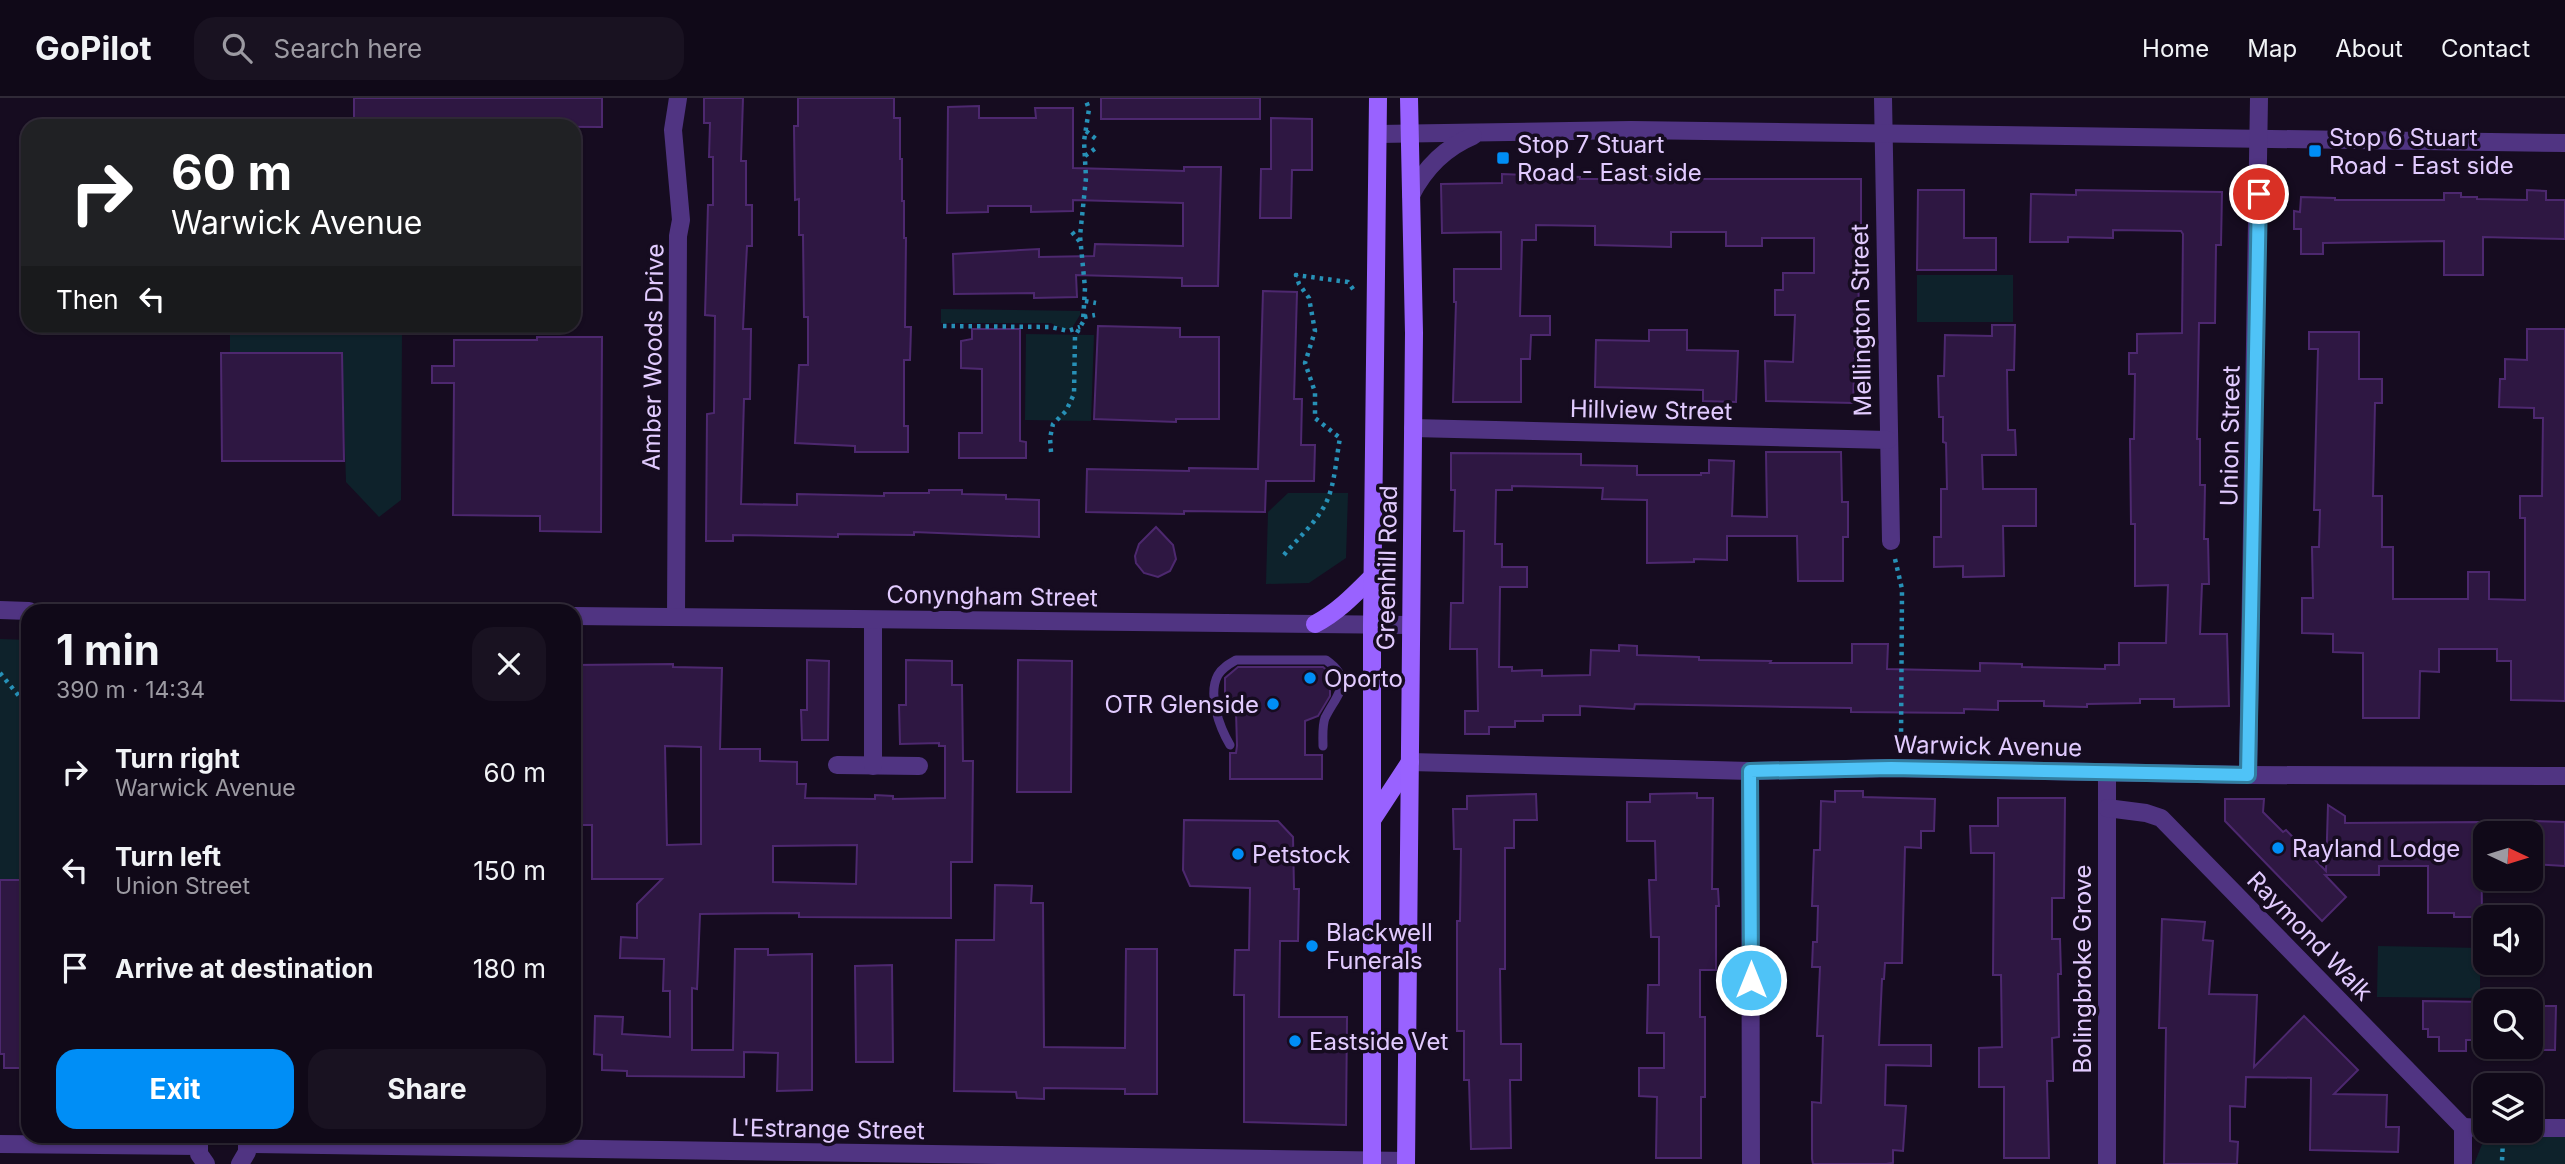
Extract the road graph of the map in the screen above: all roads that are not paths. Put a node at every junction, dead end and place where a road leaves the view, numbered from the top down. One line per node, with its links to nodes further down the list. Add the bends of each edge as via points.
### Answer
1 (678, 98): 20 (street, Amber Woods Drive, via 673,130 681,220)
2 (1378, 98): 8 (main road, Greenhill Road)
3 (1409, 98): 9 (main road, Greenhill Road)
4 (1883, 98): 7 (street, Mellington Street)
5 (2259, 98): 10 (street, Union Street)
6 (1480, 133): 7 (street); 9 (street); 12 (street, via 1445,152 1422,173)
7 (1884, 133): 10 (street); 14 (street, Mellington Street)
8 (1378, 134): 9 (street); 16 (main road, Greenhill Road)
9 (1409, 134): 12 (main road, Greenhill Road)
10 (2260, 138): 11 (street); 33 (street, Union Street)
11 (2565, 143)
12 (1411, 195): 13 (main road, Greenhill Road)
13 (1413, 428): 14 (street, Hillview Street); 24 (main road, Greenhill Road)
14 (1888, 440): 15 (street, Mellington Street)
15 (1891, 541)
16 (1373, 576): 22 (main road, via 1345,604); 23 (main road, Greenhill Road)
17 (0, 610): 18 (street)
18 (21, 611)
19 (581, 617): 20 (street, Conyngham Street)
20 (676, 617): 21 (street, Conyngham Street)
21 (873, 620): 22 (street, Conyngham Street); 29 (street)
22 (1315, 624): 23 (street, Conyngham Street)
23 (1372, 625): 24 (street, Conyngham Street); 36 (main road, Greenhill Road)
24 (1410, 625): 27 (main road, Greenhill Road)
25 (1230, 745): 26 (lane, via 1215,711 1219,673 1236,660 1326,660 1336,667 1341,687 1324,721)
26 (1323, 746)
27 (1410, 762): 31 (street, Warwick Avenue); 36 (main road); 48 (main road, Greenhill Road)
28 (836, 765): 29 (street)
29 (873, 765): 30 (street)
30 (919, 766)
31 (1750, 771): 32 (street, Warwick Avenue, via 1891,768); 51 (street)
32 (2106, 773): 33 (street, Warwick Avenue); 35 (street, Bolingbroke Grove)
33 (2248, 775): 34 (street, Warwick Avenue)
34 (2565, 776)
35 (2107, 808): 37 (street, Raymond Walk, via 2161,818); 52 (street, Bolingbroke Grove)
36 (1372, 820): 47 (main road, Greenhill Road)
37 (2463, 1128): 38 (street); 53 (street)
38 (2473, 1128)
39 (2543, 1128): 40 (street)
40 (2565, 1128)
41 (66, 1143): 45 (street)
42 (198, 1143): 49 (street)
43 (247, 1143): 50 (street)
44 (383, 1143): 46 (street, L'Estrange Street)
45 (0, 1144)
46 (1241, 1162): 47 (street, L'Estrange Street)
47 (1372, 1163): 48 (street, L'Estrange Street)
48 (1406, 1163)
49 (206, 1164)
50 (240, 1164)
51 (1751, 1164)
52 (2107, 1164)
53 (2463, 1164)

